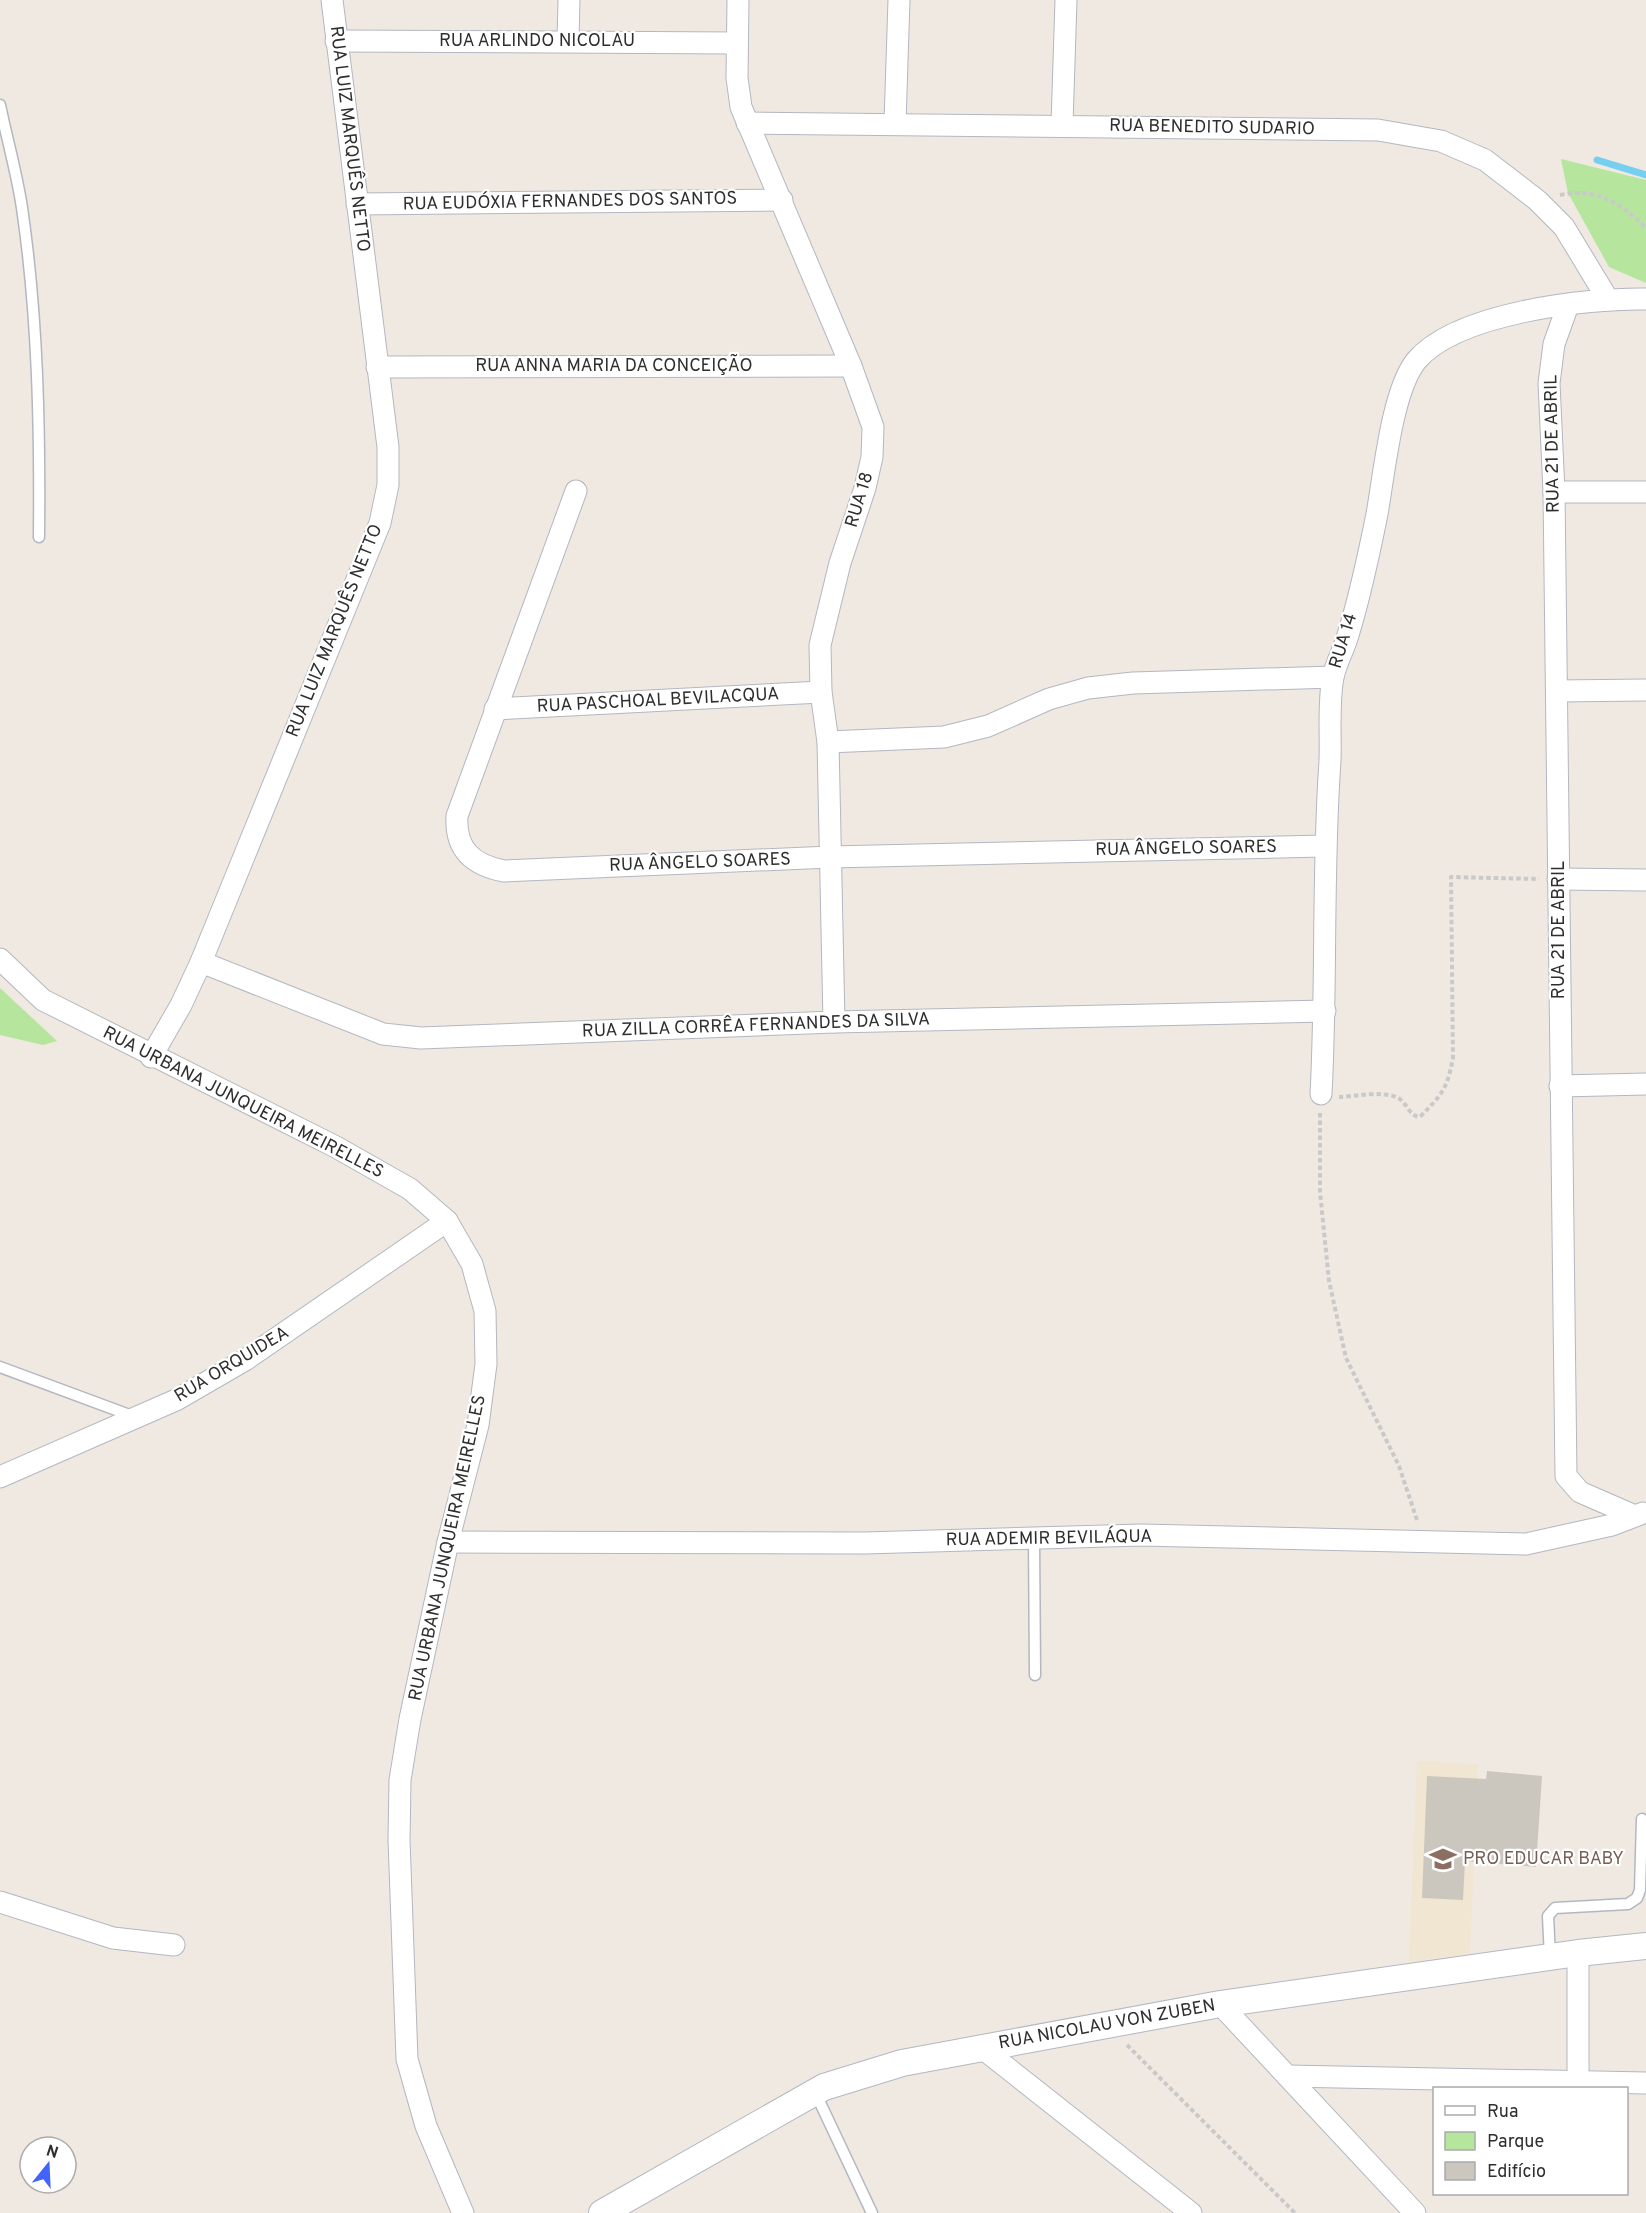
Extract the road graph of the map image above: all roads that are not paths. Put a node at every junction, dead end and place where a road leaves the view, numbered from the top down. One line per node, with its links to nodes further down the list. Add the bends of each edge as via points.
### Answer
1 (332, 0): 7 (street, RUA LUIZ MARQUÊS NETTO)
2 (569, 0): 6 (street)
3 (738, 0): 8 (street, RUA 18)
4 (899, 0): 11 (street)
5 (1066, 0): 12 (street)
6 (568, 40): 7 (street, RUA ARLINDO NICOLAU); 8 (street, RUA ARLINDO NICOLAU)
7 (336, 41): 14 (street, RUA LUIZ MARQUÊS NETTO)
8 (737, 43): 10 (street, RUA 18, via 738,94)
9 (0, 105): 23 (lane, via 22,208 35,330 40,424)
10 (747, 123): 11 (street, RUA BENEDITO SUDARIO); 13 (street, RUA 18)
11 (895, 123): 12 (street, RUA BENEDITO SUDARIO)
12 (1062, 125): 15 (street, RUA BENEDITO SUDARIO, via 1378,130 1441,141 1485,160 1537,200 1575,243)
13 (782, 200): 14 (street, RUA EUDÓXIA FERNANDES DOS SANTOS); 18 (street, RUA 18)
14 (357, 204): 19 (street, RUA LUIZ MARQUÊS NETTO)
15 (1607, 298): 16 (street, RUA 14); 17 (street, RUA 14)
16 (1646, 299)
17 (1568, 305): 21 (street, RUA 21 DE ABRIL, via 1554,344 1549,383); 24 (street, RUA 14, via 1495,318 1449,335 1416,361 1397,409 1373,536)
18 (851, 366): 19 (street, RUA ANNA MARIA DA CONCEIÇÃO); 27 (street, RUA 18, via 873,428 872,457 827,608 820,645)
19 (376, 367): 35 (street, RUA LUIZ MARQUÊS NETTO, via 388,447 388,485 380,523)
20 (576, 491): 28 (street, RUA ÂNGELO SOARES)
21 (1554, 492): 22 (street); 26 (street, RUA 21 DE ABRIL)
22 (1646, 492)
23 (39, 537)
24 (1333, 677): 29 (street, via 1088,688 1050,699 988,726 944,737); 30 (street, RUA 14)
25 (1646, 690): 26 (street)
26 (1557, 691): 32 (street, RUA 21 DE ABRIL)
27 (821, 693): 28 (street, RUA PASCHOAL BEVILACQUA); 29 (street, RUA 18)
28 (495, 709): 31 (street, RUA ÂNGELO SOARES, via 457,816 456,827 465,850 477,864 504,871)
29 (828, 742): 31 (street, RUA 18)
30 (1324, 846): 31 (street, RUA ÂNGELO SOARES); 36 (street, RUA 14)
31 (830, 857): 37 (street, RUA 18)
32 (1558, 879): 33 (street); 40 (street, RUA 21 DE ABRIL)
33 (1646, 880)
34 (0, 959): 38 (street, RUA URBANA JUNQUEIRA MEIRELLES, via 43,1000)
35 (201, 962): 37 (street, RUA ZILLA CORRÊA FERNANDES DA SILVA, via 383,1034 412,1037); 38 (street, RUA LUIZ MARQUÊS NETTO)
36 (1325, 1011): 37 (street, RUA ZILLA CORRÊA FERNANDES DA SILVA); 41 (street, RUA 14)
37 (834, 1022)
38 (151, 1057): 42 (street, RUA URBANA JUNQUEIRA MEIRELLES, via 336,1147 410,1189)
39 (1646, 1084): 40 (street)
40 (1560, 1086): 46 (street, RUA 21 DE ABRIL, via 1566,1476 1580,1492)
41 (1321, 1101)
42 (447, 1221): 44 (street, RUA ORQUIDEA, via 245,1360 176,1400); 48 (street, RUA URBANA JUNQUEIRA MEIRELLES, via 472,1264 485,1311 486,1364 478,1425)
43 (0, 1366): 44 (lane)
44 (136, 1417): 45 (street, RUA ORQUIDEA)
45 (0, 1477)
46 (1641, 1514): 47 (street, RUA ADEMIR BEVILÁQUA, via 1612,1525 1526,1544 1141,1535)
47 (1034, 1539): 48 (street, RUA ADEMIR BEVILÁQUA, via 865,1543); 49 (lane)
48 (448, 1542): 62 (street, RUA URBANA JUNQUEIRA MEIRELLES, via 402,1770 399,1840 407,2059 426,2126)
49 (1035, 1675)
50 (1642, 1820): 55 (lane, via 1637,1898 1628,1904 1555,1908 1548,1916)
51 (0, 1902): 52 (street, via 113,1938)
52 (174, 1945)
53 (1646, 1946): 54 (street, RUA NICOLAU VON ZUBEN)
54 (1578, 1953): 55 (street, RUA NICOLAU VON ZUBEN); 59 (street)
55 (1551, 1957): 56 (street, RUA NICOLAU VON ZUBEN)
56 (1220, 2004): 57 (street, RUA NICOLAU VON ZUBEN); 58 (street)
57 (982, 2048): 61 (street, RUA NICOLAU VON ZUBEN, via 902,2063); 65 (street)
58 (1288, 2076): 59 (street); 66 (street)
59 (1578, 2081): 60 (street)
60 (1646, 2083)
61 (815, 2092): 63 (street, RUA NICOLAU VON ZUBEN); 64 (lane)
62 (463, 2213)
63 (602, 2213)
64 (872, 2213)
65 (1191, 2213)
66 (1415, 2213)

